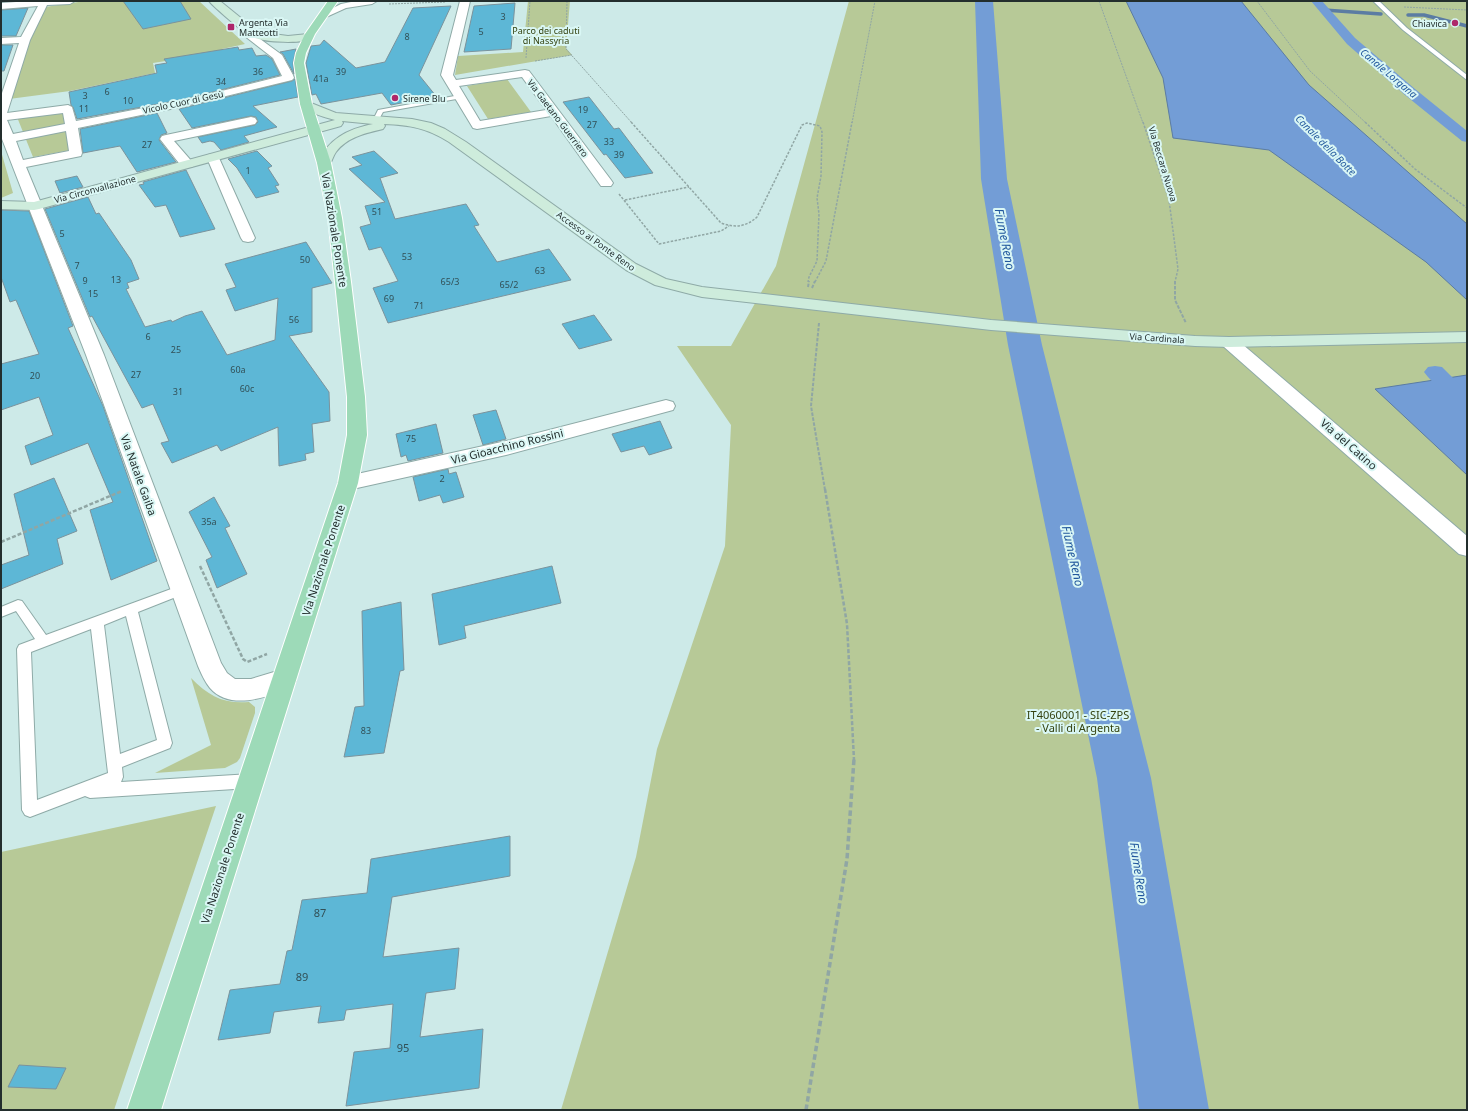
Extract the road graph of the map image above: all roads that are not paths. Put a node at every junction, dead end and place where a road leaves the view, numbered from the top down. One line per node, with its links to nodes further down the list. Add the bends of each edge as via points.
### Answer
1 (70, 1): 7 (street)
2 (214, 1): 11 (main road)
3 (372, 1): 8 (street)
4 (465, 1): 20 (street, via 447,75)
5 (1376, 1): 19 (lane, via 1405,29)
6 (335, 2): 8 (street); 10 (main road, Via Nazionale Ponente)
7 (44, 3): 9 (street); 14 (street)
8 (358, 3): 10 (street, via 336,9)
9 (1, 6)
10 (321, 20): 12 (main road, via 295,33); 13 (main road, Via Nazionale Ponente)
11 (252, 33): 12 (main road); 29 (street, Vicolo Cuor di Gesù, via 251,37 255,41 278,58 278,63 287,72 288,78 185,103)
12 (280, 36): 13 (main road, via 295,39); 16 (main road)
13 (308, 37): 16 (main road, Via Nazionale Ponente)
14 (25, 40): 15 (street); 17 (street)
15 (1, 41)
16 (301, 51): 22 (main road, Via Nazionale Ponente, via 299,63)
17 (14, 73): 18 (street); 24 (street)
18 (1, 74)
19 (1467, 78)
20 (452, 84): 21 (street); 23 (street, Via Gaetano Guerriero, via 525,73)
21 (460, 97): 23 (street, via 477,125); 27 (lane, via 380,111)
22 (306, 104): 25 (main road, Accesso al Ponte Reno, via 323,114); 30 (main road, Via Nazionale Ponente)
23 (554, 112): 37 (street, Via Gaetano Guerriero)
24 (1, 117): 29 (street, via 68,109); 32 (street, Via Natale Gaiba)
25 (354, 119): 27 (main road, Accesso al Ponte Reno); 30 (main road, Accesso al Ponte Reno)
26 (251, 120): 35 (street, via 166,139)
27 (376, 120): 28 (main road, Accesso al Ponte Reno)
28 (414, 123): 31 (main road, Accesso al Ponte Reno, via 387,124); 41 (main road, Accesso al Ponte Reno, via 440,131 462,145 645,275 678,287 702,292)
29 (71, 125): 32 (street); 36 (street, via 76,153)
30 (314, 130): 31 (main road, Accesso al Ponte Reno); 33 (main road, Via Circonvallazione); 34 (main road, Via Nazionale Ponente)
31 (363, 130): 34 (main road, Accesso al Ponte Reno, via 346,136 333,146)
32 (8, 138): 36 (street, Via Natale Gaiba)
33 (213, 158): 35 (main road, Via Circonvallazione); 40 (street)
34 (324, 163): 45 (main road, Via Nazionale Ponente, via 335,218 356,397 357,435)
35 (187, 164): 39 (main road, Via Circonvallazione)
36 (18, 165): 39 (street, Via Natale Gaiba)
37 (606, 183)
38 (1, 205): 39 (main road, Via Circonvallazione)
39 (34, 206): 47 (street, Via Natale Gaiba, via 95,355)
40 (248, 238)
41 (848, 308): 43 (main road, Via Cardinala, via 1019,328)
42 (1467, 337): 43 (main road, Via Cardinala)
43 (1229, 342): 46 (street, Via del Catino)
44 (666, 406): 45 (street, Via Gioacchino Rossini, via 506,448)
45 (348, 483): 52 (main road, Via Nazionale Ponente)
46 (1467, 548)
47 (182, 590): 48 (lane); 52 (street, Via Natale Gaiba, via 210,666 220,682 240,690 249,690)
48 (131, 609): 50 (lane); 53 (lane, via 165,743)
49 (1, 612): 51 (lane, via 18,605)
50 (97, 622): 51 (lane); 53 (lane)
51 (44, 642): 55 (lane, via 24,650 30,810)
52 (284, 680): 54 (main road, Via Nazionale Ponente)
53 (114, 763): 55 (lane, via 116,777)
54 (251, 781): 55 (lane); 56 (main road, Via Nazionale Ponente)
55 (77, 792)
56 (144, 1110)

